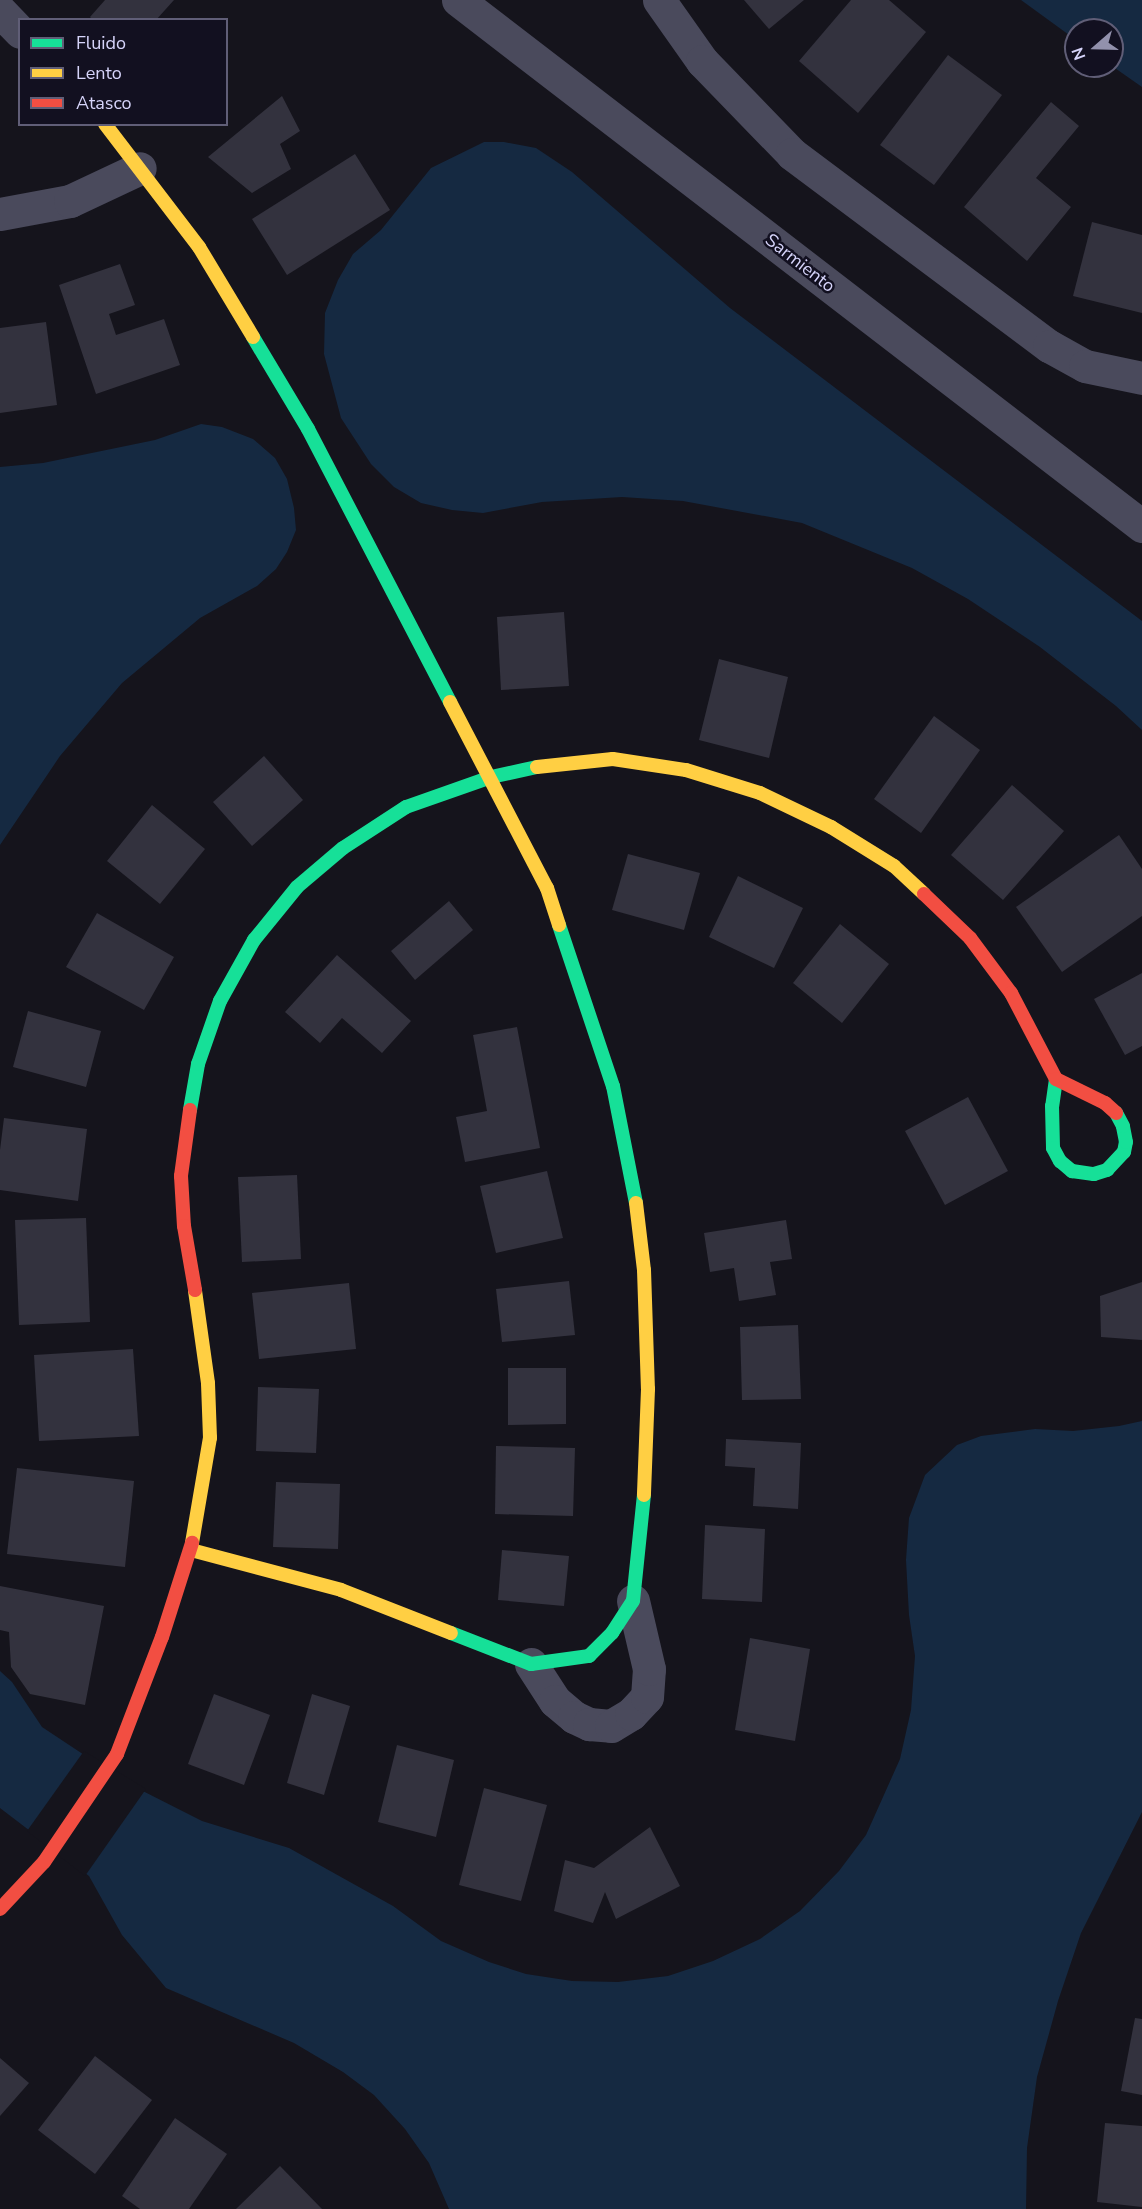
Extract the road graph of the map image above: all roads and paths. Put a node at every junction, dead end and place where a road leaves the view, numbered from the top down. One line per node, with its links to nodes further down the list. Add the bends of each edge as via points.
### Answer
1 (458, 0): 9 (street, Sarmiento)
2 (659, 0): 8 (street, via 702,61 792,154 1049,346 1085,366)
3 (0, 11): 4 (street)
4 (18, 30)
5 (107, 126): 6 (street)
6 (140, 168): 7 (street, via 70,201); 10 (street, via 199,247 308,429)
7 (0, 214)
8 (1142, 378)
9 (1142, 526)
10 (491, 777): 11 (street, via 556,763 613,759 686,770 749,789 831,827 894,866 970,938 1011,993); 12 (street, via 406,807 343,848 297,887 254,940 220,1001 198,1064 181,1176 184,1226 195,1275 208,1383 210,1438); 13 (street, via 547,888 613,1086 633,1177 644,1270 648,1389 644,1506)
11 (1056, 1079): 11 (street, via 1051,1114 1053,1148 1060,1161 1072,1171 1094,1174 1107,1170 1124,1152 1126,1142 1117,1114 1105,1103)
12 (191, 1551): 14 (street, via 341,1590); 15 (street, via 117,1754 44,1862)
13 (633, 1601): 14 (street, via 612,1633 589,1656); 14 (street, via 649,1669 647,1697 631,1714 611,1726 589,1724 574,1717 555,1701)
14 (531, 1664)
15 (0, 1909)

